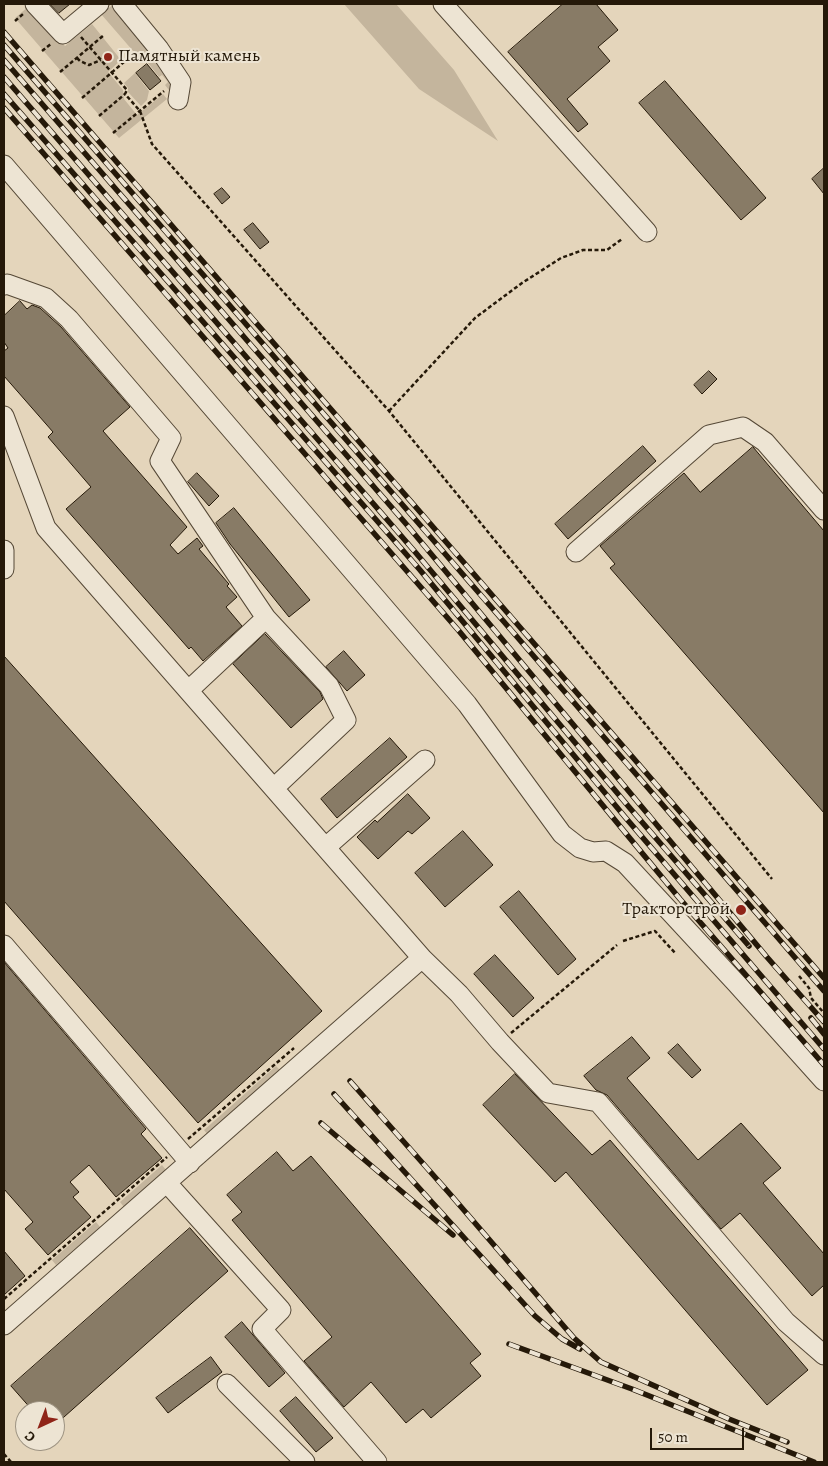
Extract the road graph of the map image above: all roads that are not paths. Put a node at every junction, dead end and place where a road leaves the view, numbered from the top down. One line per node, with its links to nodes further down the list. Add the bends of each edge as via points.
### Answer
1 (99, 4): 4 (lane, via 63,34)
2 (122, 4): 5 (lane, via 181,82)
3 (443, 4): 7 (lane)
4 (28, 9)
5 (171, 95)
6 (4, 166): 21 (lane, via 466,704 562,834 580,848 606,851 625,863)
7 (647, 232)
8 (4, 285): 14 (lane, via 46,298 64,314 172,438 160,461)
9 (4, 416): 15 (lane, via 46,528)
10 (824, 510): 12 (lane, via 765,442 743,427 710,435)
11 (4, 550): 13 (lane)
12 (576, 552)
13 (4, 569)
14 (266, 618): 15 (lane); 17 (lane, via 329,686 346,720)
15 (189, 690): 17 (lane)
16 (425, 760): 18 (lane)
17 (274, 788): 18 (lane)
18 (326, 847): 20 (lane)
19 (4, 946): 22 (lane)
20 (422, 958): 22 (lane); 25 (lane, via 548,1093 598,1102 786,1322)
21 (824, 1081)
22 (190, 1163): 23 (lane)
23 (167, 1183): 24 (lane); 28 (lane, via 281,1310 262,1329)
24 (4, 1325)
25 (824, 1356)
26 (227, 1384): 27 (lane)
27 (305, 1462)
28 (377, 1462)

